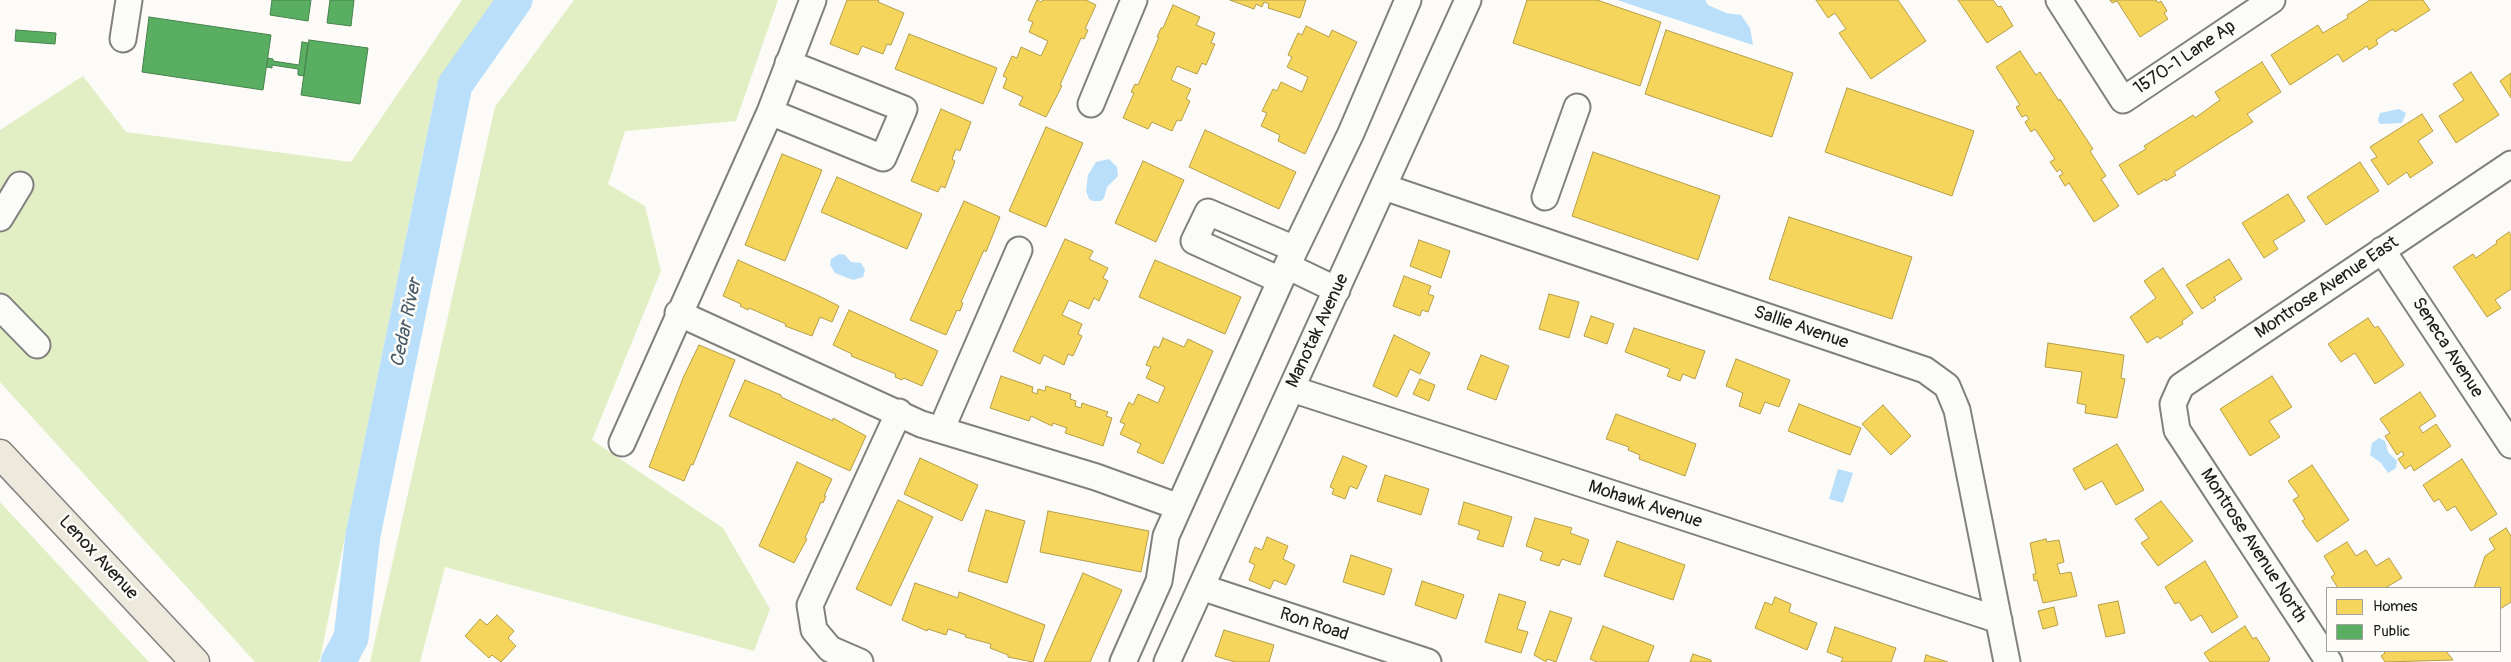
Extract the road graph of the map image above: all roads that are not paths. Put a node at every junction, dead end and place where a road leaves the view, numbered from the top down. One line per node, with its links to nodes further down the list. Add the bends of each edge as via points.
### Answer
1 (129, 0): 8 (street)
2 (813, 0): 9 (street)
3 (1134, 0): 10 (street)
4 (1408, 0): 20 (street, via 1351,133)
5 (1468, 0): 15 (street, Manotak Avenue)
6 (2059, 0): 7 (street, 1570-1 Lane Ap, via 2123,100)
7 (2272, 0)
8 (123, 39)
9 (788, 63): 12 (street); 12 (street, via 904,109 883,158)
10 (1090, 104)
11 (1577, 106): 16 (street)
12 (770, 112): 23 (street)
13 (2511, 164): 19 (street, Montrose Avenue East)
14 (20, 185): 17 (street)
15 (1384, 187): 21 (street, Manotak Avenue); 34 (street, Sallie Avenue, via 1925,370 1947,386 1958,410)
16 (1545, 198)
17 (0, 218)
18 (1019, 250): 27 (street)
19 (2382, 250): 28 (street, Montrose Avenue East, via 2181,386 2173,404); 30 (street, Seneca Avenue)
20 (1287, 265): 21 (street); 32 (street)
21 (1337, 290): 25 (street, Manotak Avenue)
22 (0, 307): 24 (street)
23 (678, 313): 26 (street); 29 (street)
24 (37, 345)
25 (1292, 389): 33 (street, Manotak Avenue); 34 (street, Mohawk Avenue)
26 (899, 412): 27 (street); 36 (street, via 810,605 814,630 830,649)
27 (941, 430): 32 (street, via 1096,477)
28 (2177, 430): 41 (street, Montrose Avenue North)
29 (622, 443)
30 (2511, 445)
31 (0, 454): 35 (main road, Lenox Avenue)
32 (1179, 507): 37 (street, via 1166,536 1159,581)
33 (1201, 587): 38 (street, Manotak Avenue); 39 (street, Ron Road)
34 (1999, 620): 40 (street, Sallie Avenue)
35 (195, 662)
36 (860, 662)
37 (1123, 662)
38 (1167, 662)
39 (1428, 662)
40 (2007, 662)
41 (2329, 662)

